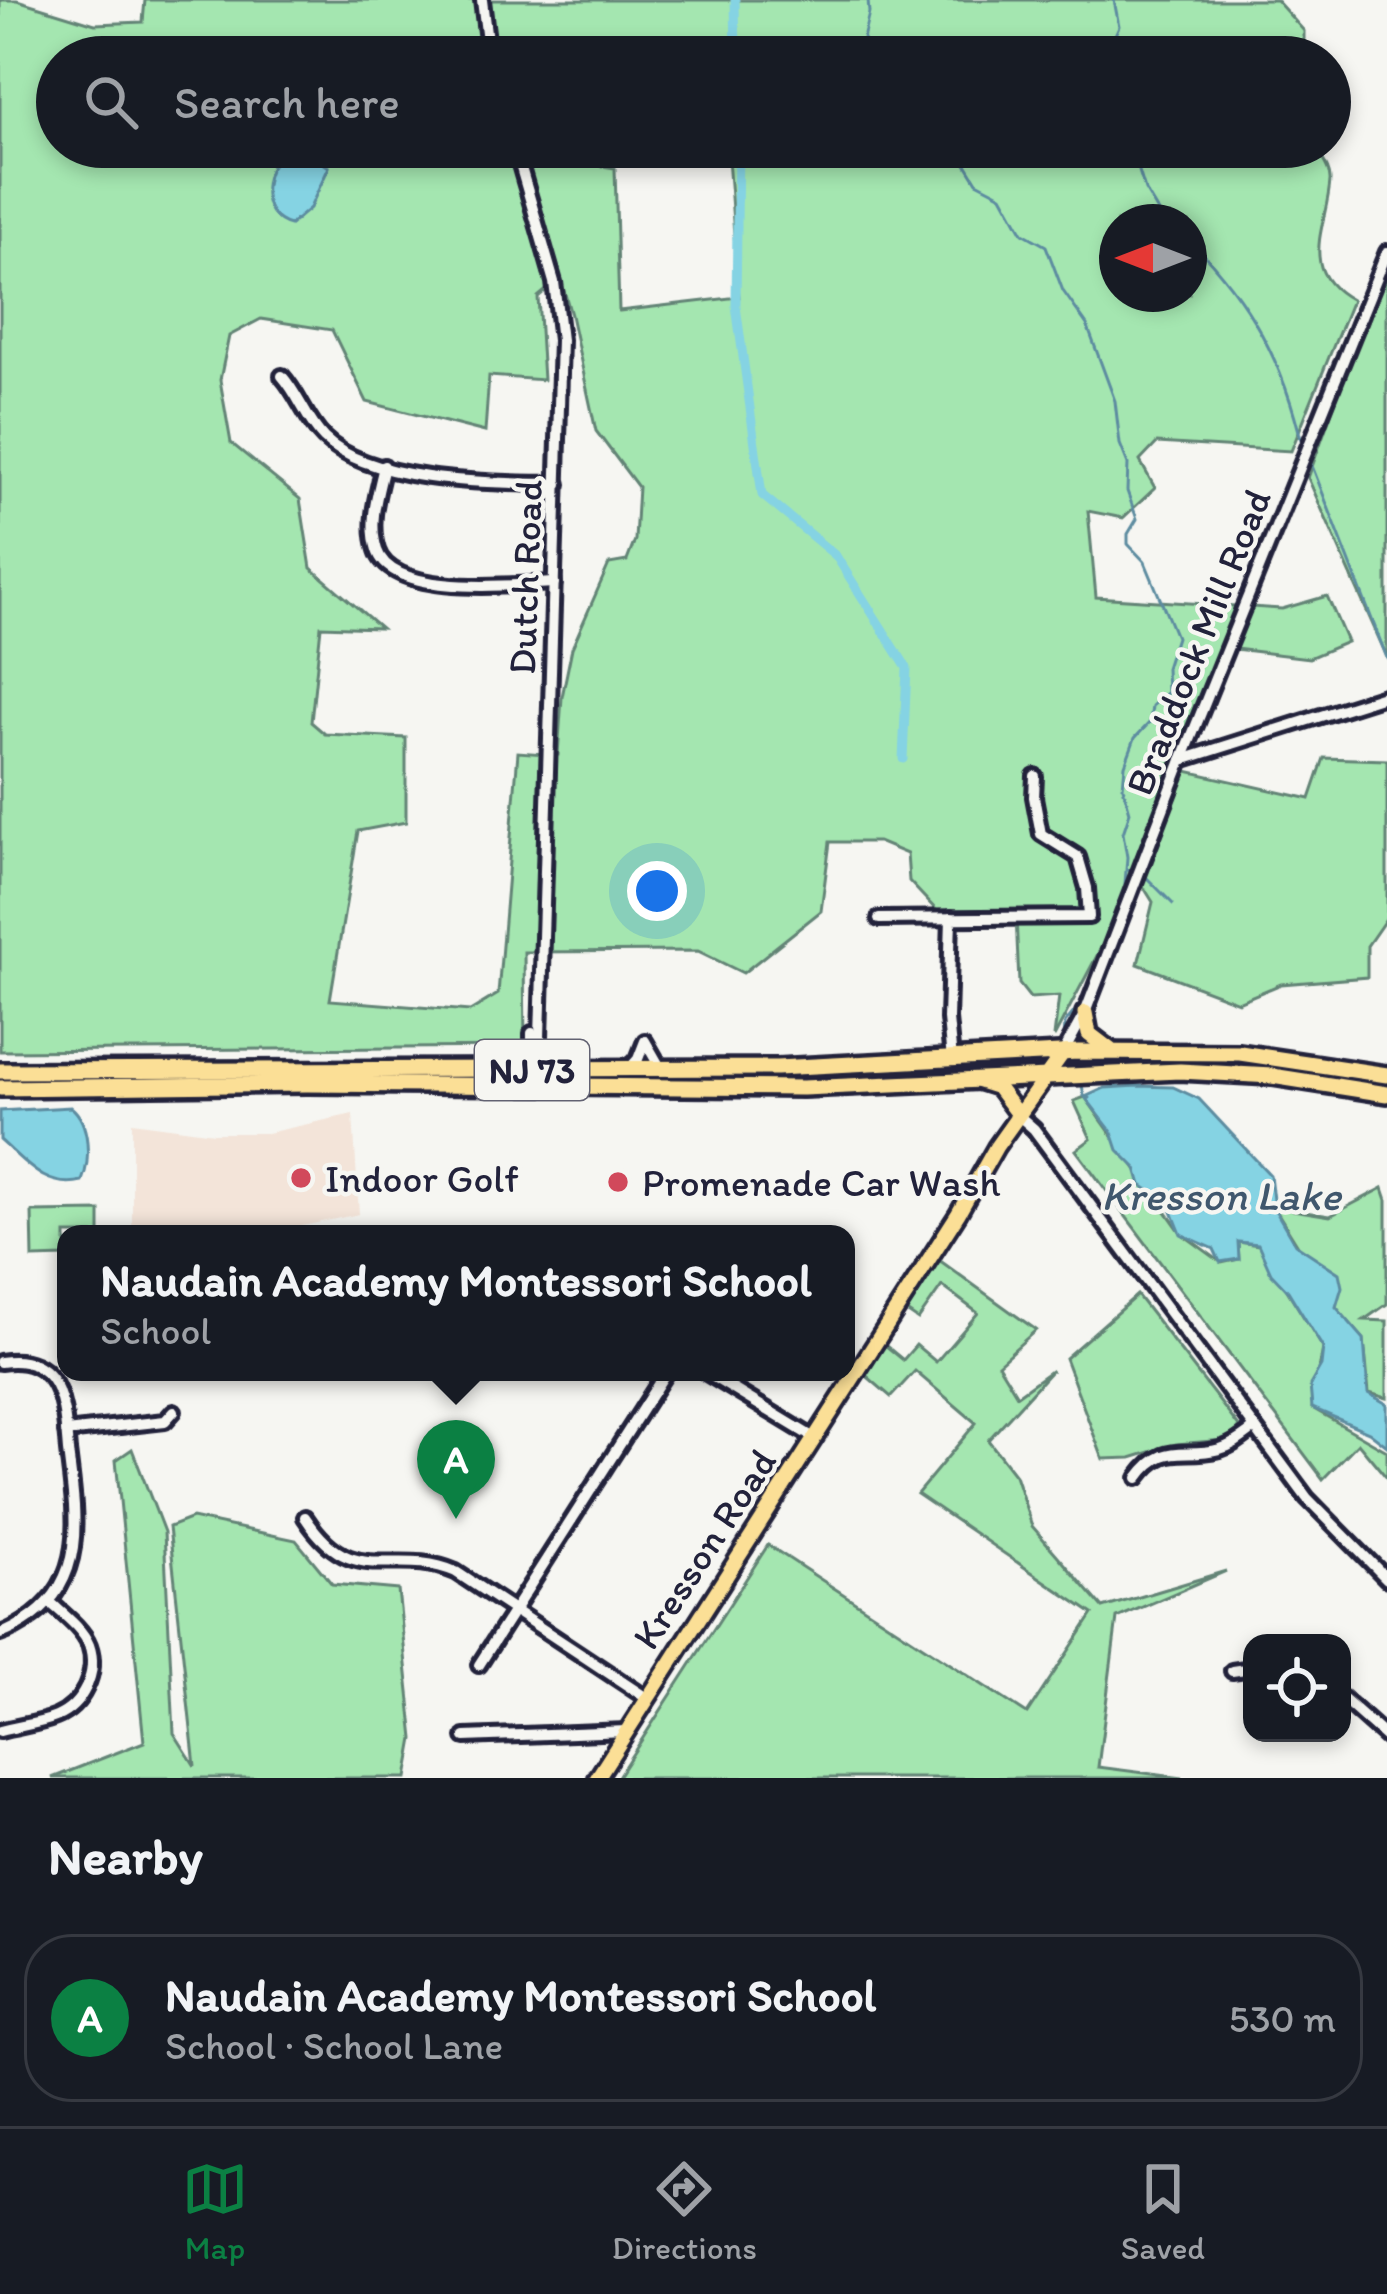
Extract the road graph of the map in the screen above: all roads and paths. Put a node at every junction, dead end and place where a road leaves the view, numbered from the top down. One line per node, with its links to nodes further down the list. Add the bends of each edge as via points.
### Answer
1 (482, 0): 2 (street)
2 (486, 36)
3 (520, 168): 7 (street, Dutch Road, via 558,302)
4 (1387, 252): 10 (street, Braddock Mill Road)
5 (283, 376): 6 (street, via 326,440)
6 (384, 466): 7 (street, via 455,480); 8 (street, via 374,528 381,559 394,572 450,584)
7 (558, 484): 8 (street, Dutch Road)
8 (554, 583): 15 (street, Dutch Road)
9 (1387, 695): 10 (street)
10 (1181, 760): 14 (street, Braddock Mill Road)
11 (1035, 776): 12 (street, via 1041,834 1078,856 1089,917)
12 (951, 918): 13 (street); 18 (street)
13 (879, 919)
14 (1085, 1013): 16 (street, Braddock Mill Road); 17 (highway, via 1091,1037)
15 (539, 1014): 21 (street, Dutch Road); 22 (street, Dutch Road)
16 (1064, 1053): 17 (highway, NJ 73); 18 (highway, NJ 73); 25 (main road, Kresson Road)
17 (1118, 1054): 24 (highway, NJ 73, via 1240,1053)
18 (952, 1060): 20 (highway, NJ 73)
19 (628, 1069): 20 (highway, NJ 73); 20 (street, via 645,1040); 22 (highway, NJ 73)
20 (662, 1069)
21 (518, 1070): 22 (highway, NJ 73); 23 (highway, NJ 73)
22 (539, 1070): 27 (highway)
23 (0, 1071)
24 (1387, 1075)
25 (1046, 1076): 26 (highway, NJ 73); 29 (highway, NJ 73, via 1210,1071); 30 (main road, Kresson Road)
26 (975, 1079): 27 (highway, NJ 73, via 803,1088); 30 (main road, via 998,1089)
27 (494, 1086): 28 (highway, NJ 73)
28 (0, 1088)
29 (1387, 1094)
30 (1018, 1115): 32 (main road, Kresson Road); 37 (street)
31 (0, 1362): 38 (street, via 26,1361 51,1378)
32 (855, 1373)
33 (660, 1381): 44 (street)
34 (720, 1381): 39 (street)
35 (850, 1381): 39 (main road, Kresson Road)
36 (174, 1411): 38 (street, via 165,1421)
37 (1256, 1428): 40 (street, via 1223,1448 1161,1455); 42 (street, via 1307,1498)
38 (66, 1432): 43 (street, via 76,1527 73,1558)
39 (814, 1438): 49 (main road, Kresson Road)
40 (1138, 1478)
41 (305, 1517): 44 (street, via 339,1555 443,1567)
42 (1387, 1579)
43 (51, 1603): 45 (street); 51 (street, via 89,1644 88,1681 74,1706 56,1717)
44 (514, 1610): 46 (street); 49 (street)
45 (0, 1634)
46 (478, 1665)
47 (1243, 1669): 48 (street)
48 (1232, 1670)
49 (647, 1699): 52 (main road, Kresson Road)
50 (1351, 1705): 54 (street)
51 (0, 1731)
52 (627, 1731): 53 (street); 55 (main road, Kresson Road)
53 (465, 1737)
54 (1387, 1738)
55 (596, 1778)

